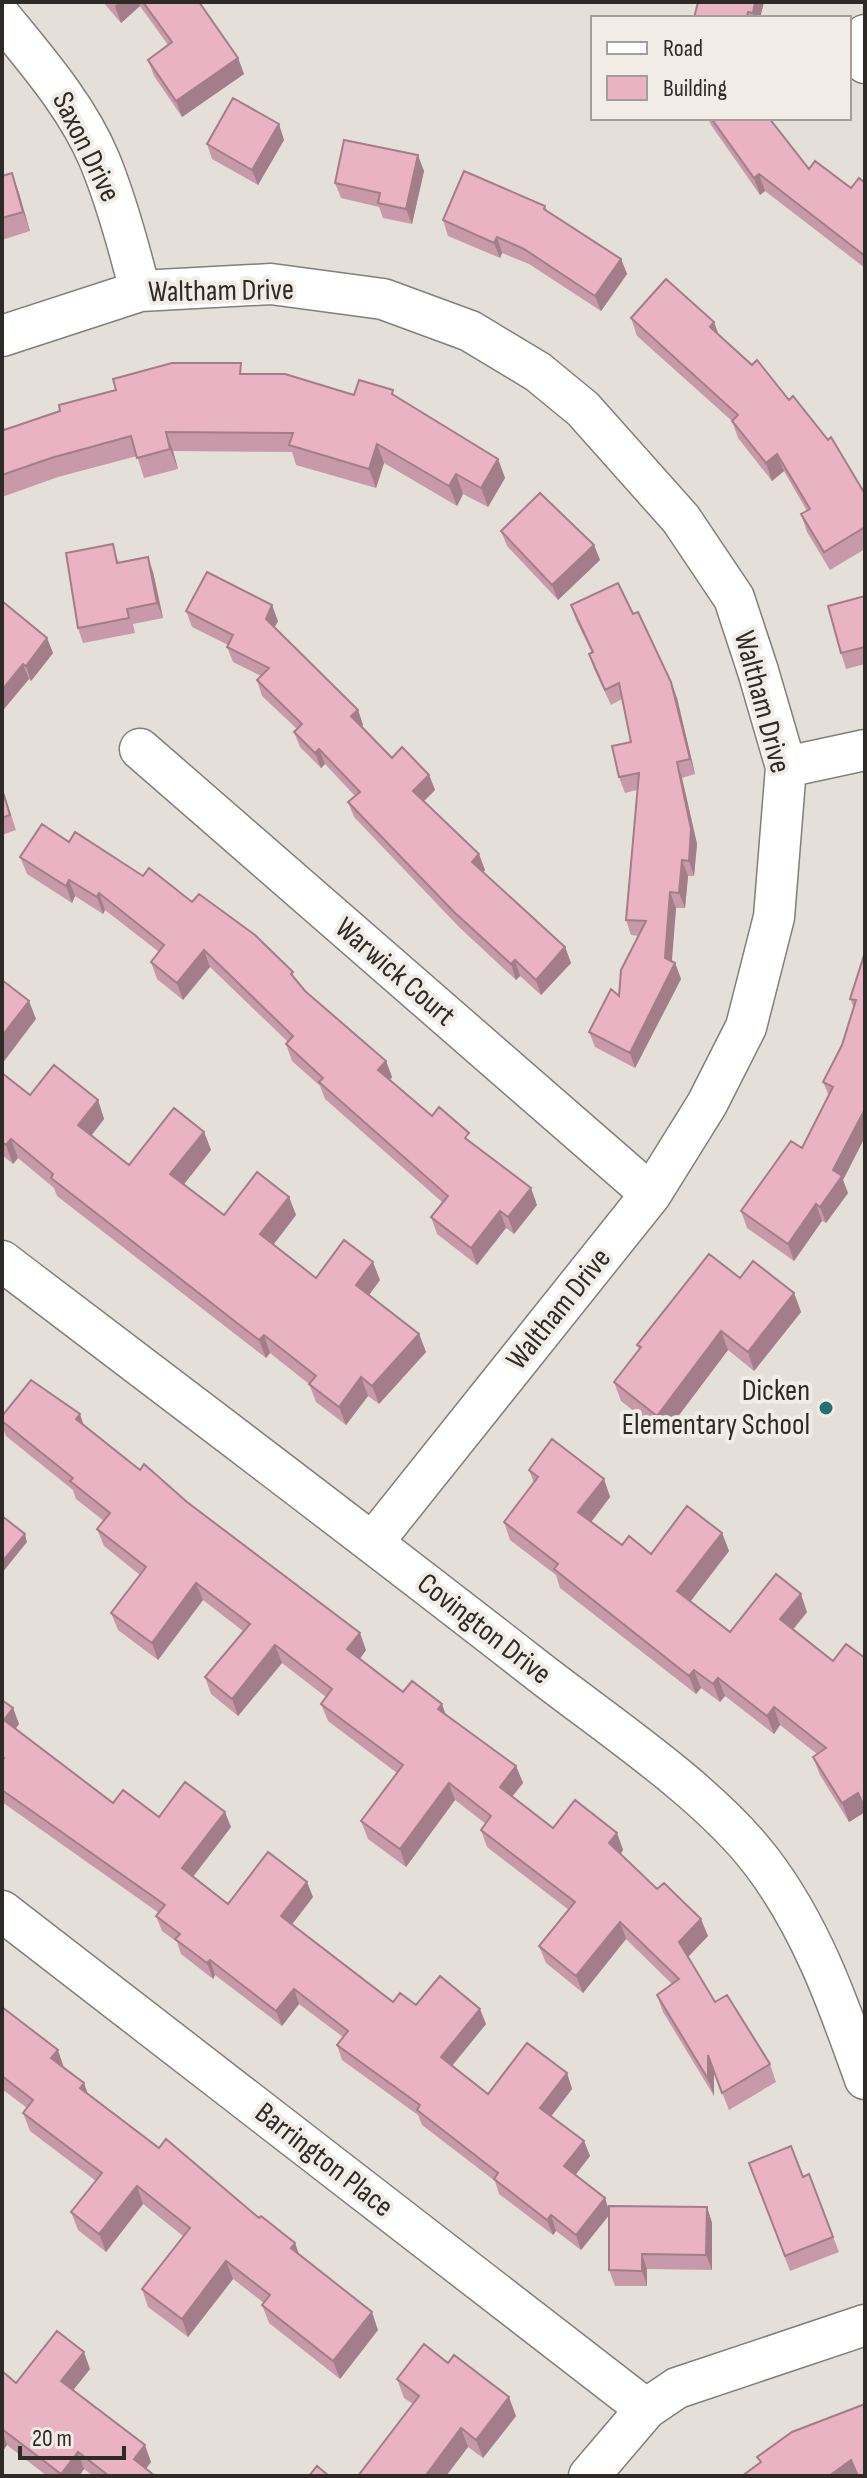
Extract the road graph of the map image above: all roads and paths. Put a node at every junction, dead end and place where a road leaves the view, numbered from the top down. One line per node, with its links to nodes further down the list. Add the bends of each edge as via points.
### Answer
1 (2, 18): 4 (street, Saxon Drive, via 55,83 99,158)
2 (865, 35): 3 (street)
3 (865, 63)
4 (140, 291): 5 (street, Waltham Drive); 8 (street, Waltham Drive, via 271,284 383,299 470,331 538,372 583,409 681,519 734,598)
5 (2, 336)
6 (140, 749): 9 (street, Warwick Court)
7 (865, 750): 8 (street)
8 (786, 767): 9 (street, Waltham Drive, via 774,917 746,1027 707,1104)
9 (651, 1194): 11 (street, Waltham Drive)
10 (2, 1261): 11 (street, Covington Drive)
11 (373, 1542): 13 (street, Covington Drive, via 702,1800 760,1859 801,1919)
12 (2, 1911): 15 (street, Barrington Place)
13 (865, 2079)
14 (865, 2325): 15 (street, via 677,2388)
15 (646, 2409): 16 (street)
16 (589, 2476)

